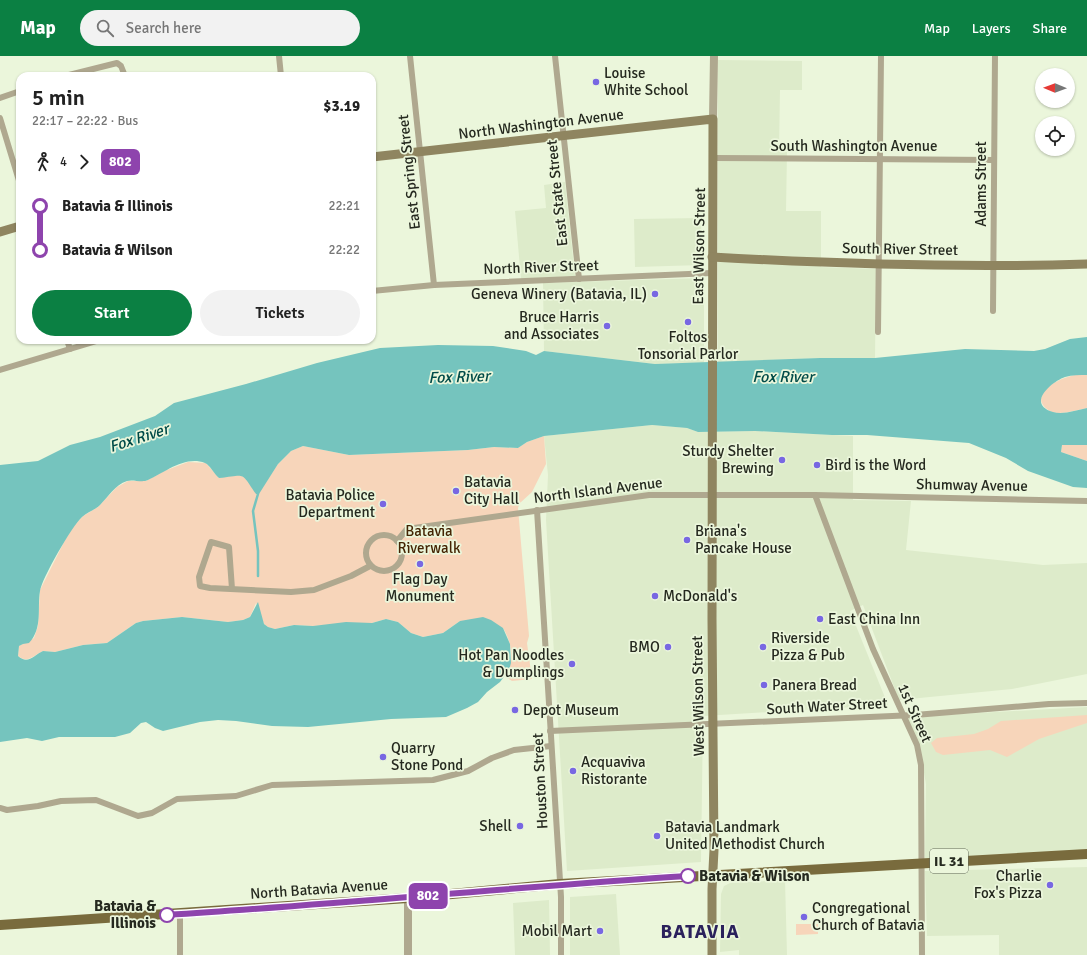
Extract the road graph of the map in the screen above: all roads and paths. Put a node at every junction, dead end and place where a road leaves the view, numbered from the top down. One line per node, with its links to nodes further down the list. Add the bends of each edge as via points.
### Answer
1 (279, 56): 9 (street)
2 (410, 56): 15 (street, East Spring Street)
3 (555, 56): 14 (street, East State Street)
4 (714, 56): 13 (street, East Wilson Street)
5 (881, 56): 18 (street)
6 (995, 56): 19 (street, Adams Street)
7 (81, 72): 8 (street, via 117,63)
8 (123, 72)
9 (281, 72)
10 (16, 92): 11 (street)
11 (0, 98)
12 (0, 118): 20 (street)
13 (713, 119): 14 (main road, North Washington Avenue); 17 (main road, East Wilson Street)
14 (564, 136): 15 (main road, North Washington Avenue); 28 (street, East State Street)
15 (420, 151): 16 (main road, North Washington Avenue); 29 (street, East Spring Street)
16 (376, 156)
17 (714, 158): 18 (street, South Washington Avenue); 23 (main road, East Wilson Street)
18 (880, 159): 19 (street, South Washington Avenue); 24 (street)
19 (994, 160): 25 (street, Adams Street)
20 (16, 171)
21 (16, 227): 22 (main road)
22 (0, 232)
23 (712, 257): 24 (main road, South River Street, via 791,262); 27 (main road, East Wilson Street)
24 (878, 263): 25 (main road, South River Street); 32 (street)
25 (993, 264): 26 (main road, South River Street); 31 (street, Adams Street)
26 (1087, 264)
27 (712, 273): 28 (street, North River Street); 37 (main road, East Wilson Street)
28 (579, 279): 29 (street, North River Street)
29 (434, 285): 30 (street, North River Street)
30 (376, 291)
31 (993, 311)
32 (878, 332)
33 (68, 344): 35 (street)
34 (87, 344): 35 (street)
35 (70, 349): 36 (street)
36 (0, 370)
37 (712, 437): 38 (main road, West Wilson Street)
38 (712, 494): 39 (street, Shumway Avenue); 41 (street, North Island Avenue, via 649,495); 47 (main road, West Wilson Street)
39 (815, 495): 40 (street, Shumway Avenue); 46 (street, 1st Street, via 873,649)
40 (1087, 501)
41 (537, 510): 42 (street, North Island Avenue, via 407,530); 48 (street, Houston Street)
42 (397, 541): 43 (street, via 386,536 370,541 366,556); 43 (street, via 401,558 395,568 384,572)
43 (370, 566): 44 (street, via 345,579 314,590 290,592)
44 (232, 589): 44 (street, via 200,586 199,577 211,542 229,547)
45 (1087, 703): 46 (street, South Water Street)
46 (902, 716): 47 (street, South Water Street); 52 (street, 1st Street, via 917,745 921,765)
47 (712, 725): 48 (street, South Water Street); 53 (main road, West Wilson Street)
48 (550, 731): 49 (street, Houston Street)
49 (551, 746): 50 (street, via 514,750 468,771 433,780 272,785 236,796 177,799 152,813 138,816 96,800 61,801 7,810); 54 (street, Houston Street)
50 (0, 808)
51 (1087, 854): 52 (main road, IL 31)
52 (922, 863): 53 (main road, IL 31); 62 (street, 1st Street)
53 (712, 875): 54 (main road, North Batavia Avenue / IL 31); 61 (main road, West Wilson Street)
54 (560, 884): 55 (main road, North Batavia Avenue / IL 31); 60 (street, Houston Street)
55 (408, 898): 56 (main road, North Batavia Avenue / IL 31); 59 (street)
56 (180, 914): 57 (main road, North Batavia Avenue / IL 31); 58 (street)
57 (0, 925)
58 (180, 955)
59 (408, 955)
60 (561, 955)
61 (712, 955)
62 (922, 955)

